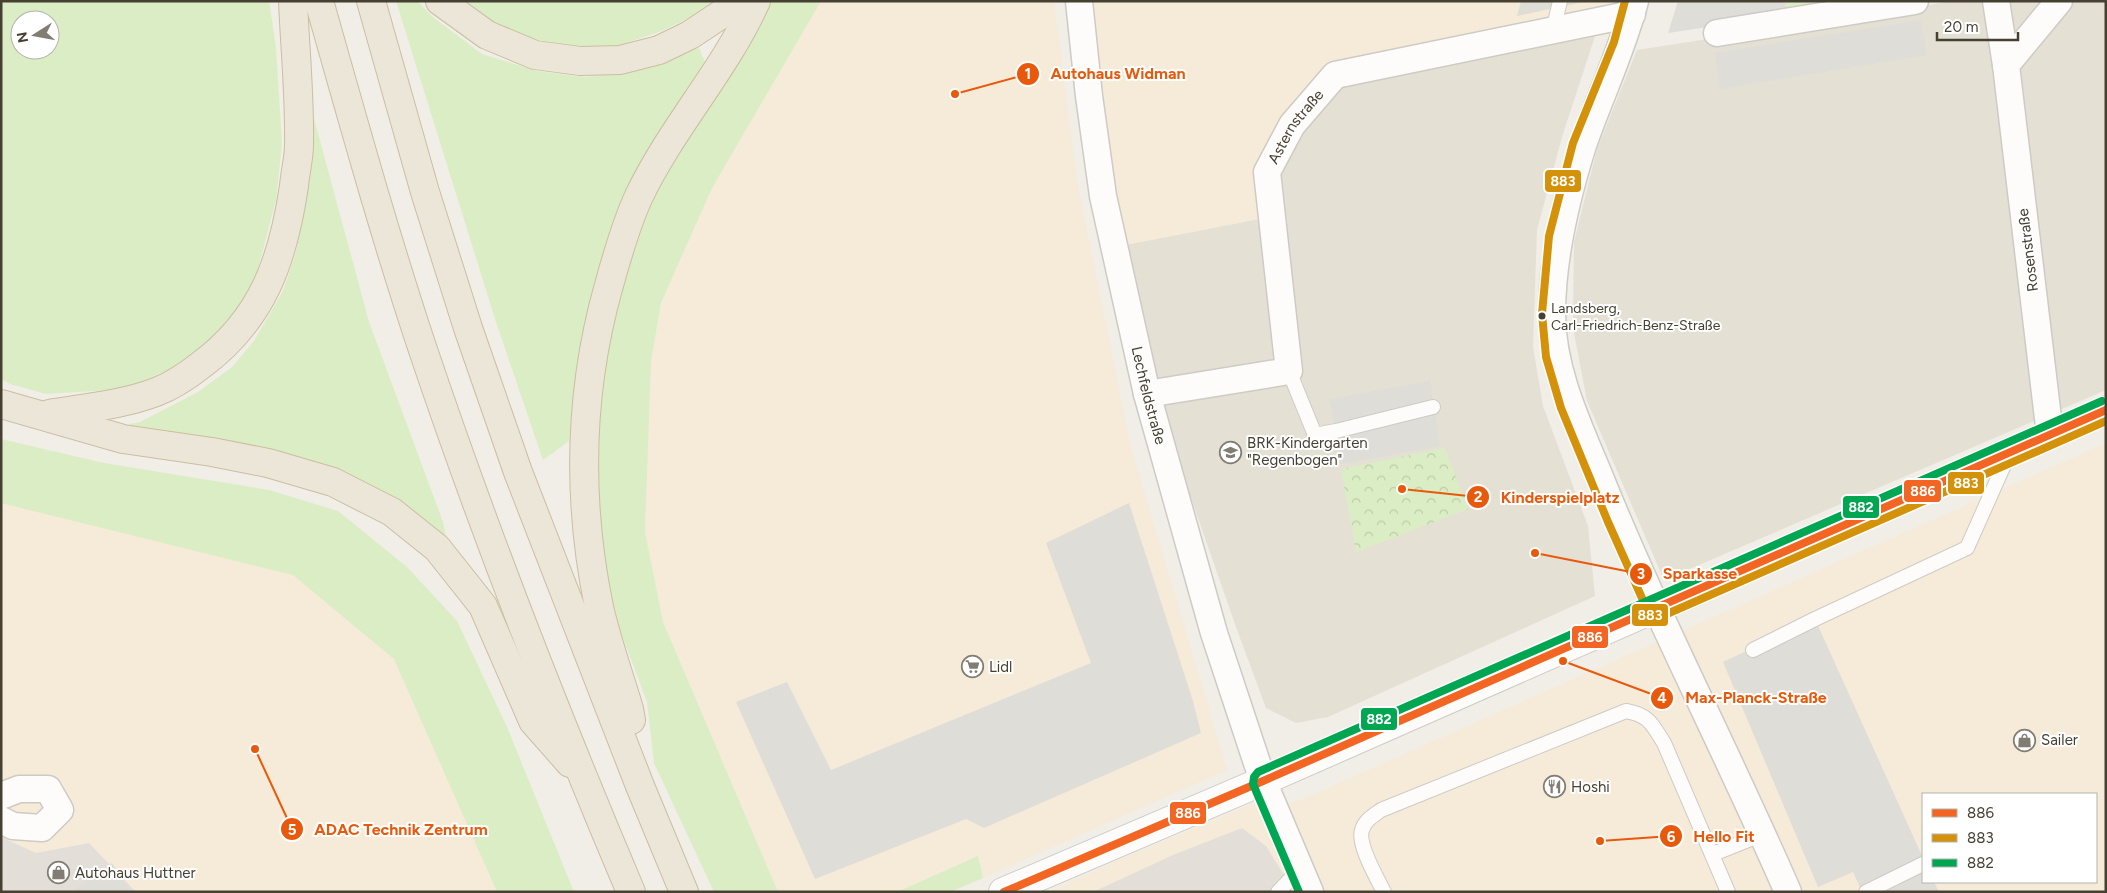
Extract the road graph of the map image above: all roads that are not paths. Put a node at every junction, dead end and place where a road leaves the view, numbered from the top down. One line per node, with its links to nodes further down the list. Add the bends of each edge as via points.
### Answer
1 (293, 1): 21 (highway, via 299,146 291,202 275,266 245,324 219,352 186,377 157,392 125,402)
2 (319, 1): 26 (highway, via 422,346 472,488)
3 (371, 1): 28 (highway, via 425,192 471,337 518,472)
4 (440, 1): 5 (highway, via 487,35 535,55 580,61 620,60 659,50 690,35)
5 (740, 1)
6 (756, 1): 28 (highway, via 746,24 677,128 639,197 615,265 592,352 584,436 586,520 600,609 629,709)
7 (1079, 1): 17 (street, Lechfeldstraße, via 1104,196)
8 (1560, 1): 13 (lane)
9 (1916, 1): 14 (street)
10 (1996, 1): 15 (street, Rosenstraße)
11 (2060, 1): 15 (street)
12 (1634, 8): 13 (street, Asternstraße); 24 (street, via 1581,155 1559,238 1552,314 1556,355 1570,404)
13 (1553, 30): 16 (street, Asternstraße, via 1335,75 1292,125 1267,172)
14 (1717, 33)
15 (2006, 65): 22 (street, Rosenstraße)
16 (1289, 371): 17 (street); 19 (lane, via 1314,435)
17 (1146, 394): 27 (street, Lechfeldstraße, via 1214,633)
18 (1, 404): 21 (highway)
19 (1433, 407)
20 (2106, 410): 22 (street)
21 (41, 415): 26 (highway, via 123,439 268,463 333,482 392,512 438,548 483,606 533,721)
22 (2050, 435): 23 (street)
23 (2009, 453): 24 (street); 25 (lane, via 1967,548)
24 (1656, 608): 27 (street); 31 (street)
25 (1753, 650)
26 (582, 777): 35 (highway)
27 (1263, 781): 34 (street, Lechfeldstraße); 37 (street)
28 (640, 786): 36 (highway)
29 (1, 796): 30 (street, via 19,789 48,788 60,810 42,828 13,826)
30 (1, 820)
31 (1763, 834): 32 (lane); 41 (street)
32 (1713, 854): 39 (lane, via 1664,742 1650,721 1640,714 1626,711 1380,810 1367,820 1361,842); 40 (lane)
33 (1922, 864): 42 (lane)
34 (1305, 880): 38 (lane)
35 (631, 892)
36 (684, 892)
37 (1003, 892)
38 (1278, 892)
39 (1384, 892)
40 (1728, 892)
41 (1788, 892)
42 (1866, 892)

